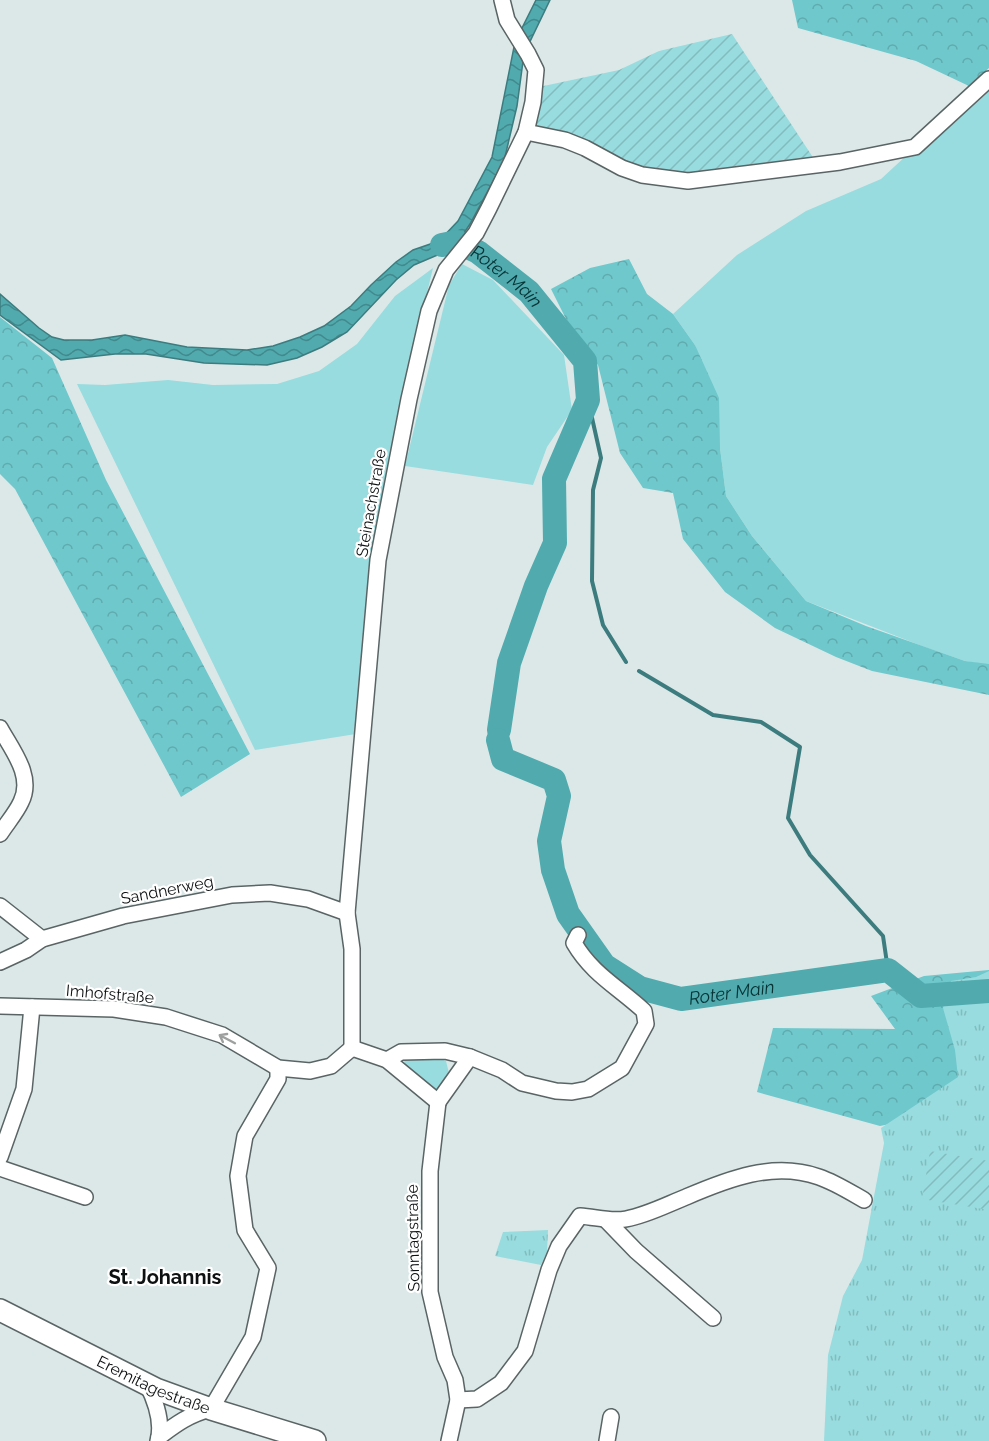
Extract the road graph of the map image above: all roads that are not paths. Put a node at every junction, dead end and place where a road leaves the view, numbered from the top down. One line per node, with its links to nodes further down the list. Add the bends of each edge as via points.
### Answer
1 (502, 0): 3 (street, Steinachstraße, via 507,20 536,70)
2 (989, 79): 3 (street, via 915,147 840,162 688,181 642,175 566,140)
3 (526, 132): 7 (street, Steinachstraße, via 476,233 446,270 429,311 378,560)
4 (0, 728): 5 (street, via 24,771 26,784 22,801)
5 (0, 834)
6 (0, 906): 9 (street)
7 (347, 914): 9 (street, Sandnerweg, via 308,900 270,893 238,895 123,916); 13 (street, Steinachstraße, via 352,949)
8 (578, 935): 14 (street, via 574,943 584,959 644,1011 646,1024 622,1068 588,1089 556,1091 522,1083)
9 (42, 939): 10 (street, Sandnerweg)
10 (0, 962)
11 (0, 1006): 12 (street, Imhofstraße)
12 (32, 1007): 16 (street, Imhofstraße, one-way to 12, via 222,1035 166,1017 114,1009); 18 (street, via 24,1089)
13 (352, 1048): 15 (street); 16 (street, via 331,1066 310,1071)
14 (470, 1057): 15 (street, via 445,1051 417,1051 401,1052); 17 (street)
15 (387, 1060): 17 (street)
16 (278, 1068): 27 (street, via 278,1079 245,1136 238,1176 245,1230 268,1268 253,1337)
17 (438, 1102): 26 (street, Sonntagstraße, via 430,1171 430,1292)
18 (0, 1157)
19 (0, 1168): 20 (street)
20 (85, 1197)
21 (864, 1200): 22 (street, via 820,1177 771,1171 719,1183 644,1215)
22 (607, 1221): 24 (street); 26 (street, via 580,1216 559,1246 549,1270 525,1351 501,1383 477,1399)
23 (0, 1310): 25 (street, Eremitagestraße)
24 (713, 1318)
25 (147, 1384): 27 (street, Eremitagestraße); 29 (street, via 160,1428)
26 (458, 1400): 31 (street, Sonntagstraße)
27 (211, 1409): 29 (street, via 183,1419); 30 (street, Eremitagestraße)
28 (611, 1417): 32 (street)
29 (159, 1439)
30 (315, 1441)
31 (449, 1441)
32 (607, 1441)

